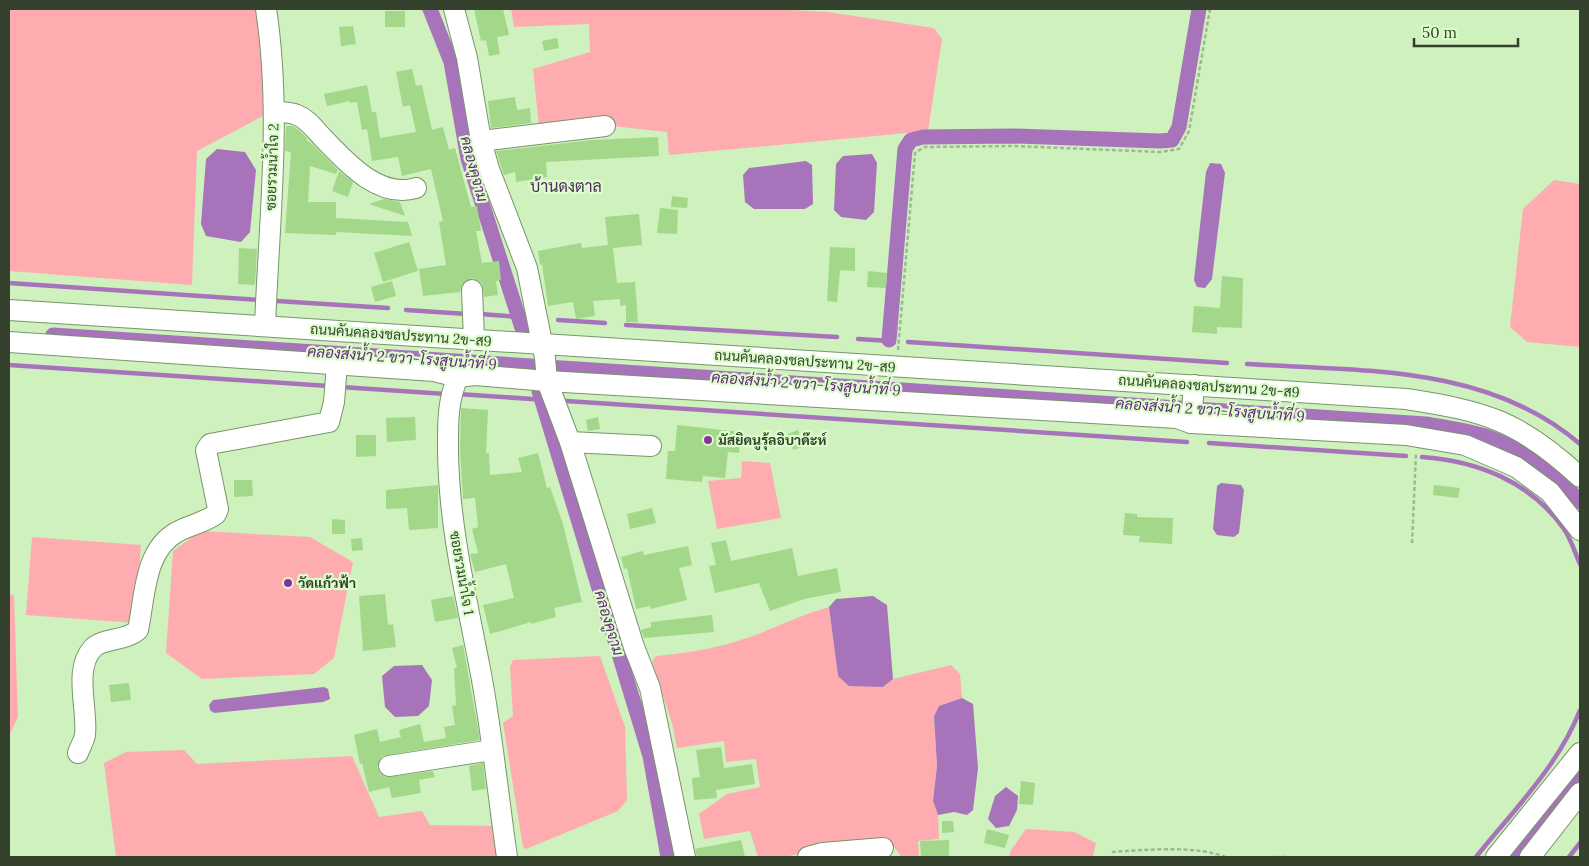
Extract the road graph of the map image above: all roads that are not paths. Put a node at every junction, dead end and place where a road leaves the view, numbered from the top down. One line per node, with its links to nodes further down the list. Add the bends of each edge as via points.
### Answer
1 (266, 9): 3 (street, ซอยรวมน้ำใจ 2, via 271,38)
2 (454, 9): 5 (street, via 467,58)
3 (274, 112): 6 (street, via 296,114 306,120 375,184 403,192); 9 (street, ซอยรวมน้ำใจ 2)
4 (605, 126): 5 (street)
5 (481, 141): 13 (street, via 527,268)
6 (416, 188)
7 (472, 290): 10 (street)
8 (9, 310): 9 (street, ถนนคันคลองชลประทาน 2ข-ส9)
9 (265, 326): 10 (street, ถนนคันคลองชลประทาน 2ข-ส9)
10 (474, 339): 13 (street, ถนนคันคลองชลประทาน 2ข-ส9)
11 (9, 342): 12 (street)
12 (337, 364): 14 (street, via 434,371); 22 (street, via 329,422 207,447 218,509 216,514 177,532 160,545 151,567 138,630 132,636 94,646 87,655 83,672 84,735)
13 (545, 365): 14 (street); 15 (street, ถนนคันคลองชลประทาน 2ข-ส9, via 897,366); 16 (street); 17 (street)
14 (458, 377): 21 (street, ซอยรวมน้ำใจ 1, via 450,394 449,484 458,562)
15 (1194, 390): 16 (street); 19 (street, ถนนคันคลองชลประทาน 2ข-ส9, via 1406,399 1478,412 1508,423 1543,444)
16 (1191, 420): 20 (street, via 1417,437 1465,445 1516,467 1550,492)
17 (570, 442): 18 (street); 28 (street, via 634,647 650,688)
18 (651, 446)
19 (1580, 477)
20 (1580, 530)
21 (492, 750): 24 (street); 27 (street, ซอยรวมน้ำใจ 1)
22 (78, 753)
23 (1580, 753): 30 (street)
24 (390, 766)
25 (1580, 793): 31 (street)
26 (883, 848): 29 (street)
27 (507, 857)
28 (685, 857)
29 (808, 857)
30 (1496, 857)
31 (1530, 857)

